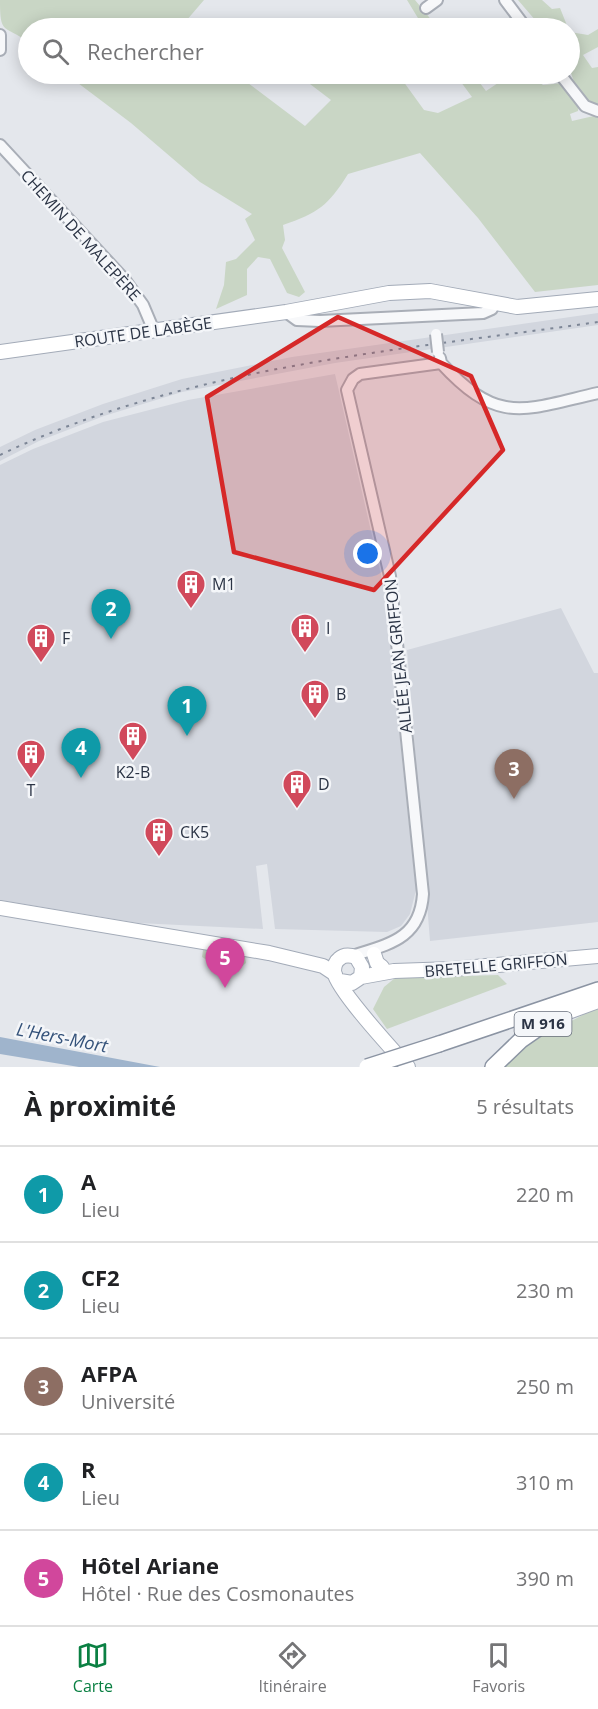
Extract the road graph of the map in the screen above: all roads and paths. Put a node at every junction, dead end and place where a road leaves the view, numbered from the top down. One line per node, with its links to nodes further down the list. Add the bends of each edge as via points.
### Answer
1 (437, 0): 3 (street)
2 (505, 0): 4 (street)
3 (426, 8)
4 (518, 18)
5 (0, 35): 6 (street)
6 (0, 50)
7 (568, 84): 8 (street, via 585,106)
8 (598, 111)
9 (0, 145): 16 (street, CHEMIN DE MALEPÈRE, via 125,280 143,305)
10 (598, 299): 12 (main road, ROUTE DE LABÈGE, via 531,307)
11 (335, 301): 12 (main road, ROUTE DE LABÈGE, via 430,291); 13 (main road, ROUTE DE LABÈGE); 15 (street)
12 (494, 304): 14 (street, ROUTE DE LABÈGE, via 483,313)
13 (286, 312): 15 (street, ROUTE DE LABÈGE, via 303,321); 16 (main road, ROUTE DE LABÈGE)
14 (435, 317): 15 (street, ROUTE DE LABÈGE); 18 (street, bridge)
15 (347, 319)
16 (154, 331): 17 (main road, ROUTE DE LABÈGE)
17 (0, 352)
18 (441, 363): 19 (street, via 482,400 505,408 536,407); 23 (street, ALLÉE JEAN GRIFFON, via 360,374 347,390 390,576 423,894 414,924 402,937)
19 (598, 393)
20 (0, 908): 21 (main road)
21 (269, 953): 23 (main road, via 280,951); 25 (main road, via 310,962)
22 (598, 956): 24 (main road, BRETELLE GRIFFON, via 453,969)
23 (362, 962): 24 (main road, BRETELLE GRIFFON); 24 (main road); 25 (main road, via 352,983); 25 (main road, via 336,962); 27 (main road, via 357,995)
24 (388, 969)
25 (337, 978): 27 (main road)
26 (598, 995): 28 (highway, M 916, via 530,1037); 28 (highway, M 916, via 521,1040); 29 (highway, bridge)
27 (361, 1010): 30 (main road)
28 (494, 1066)
29 (366, 1067)
30 (408, 1067)

